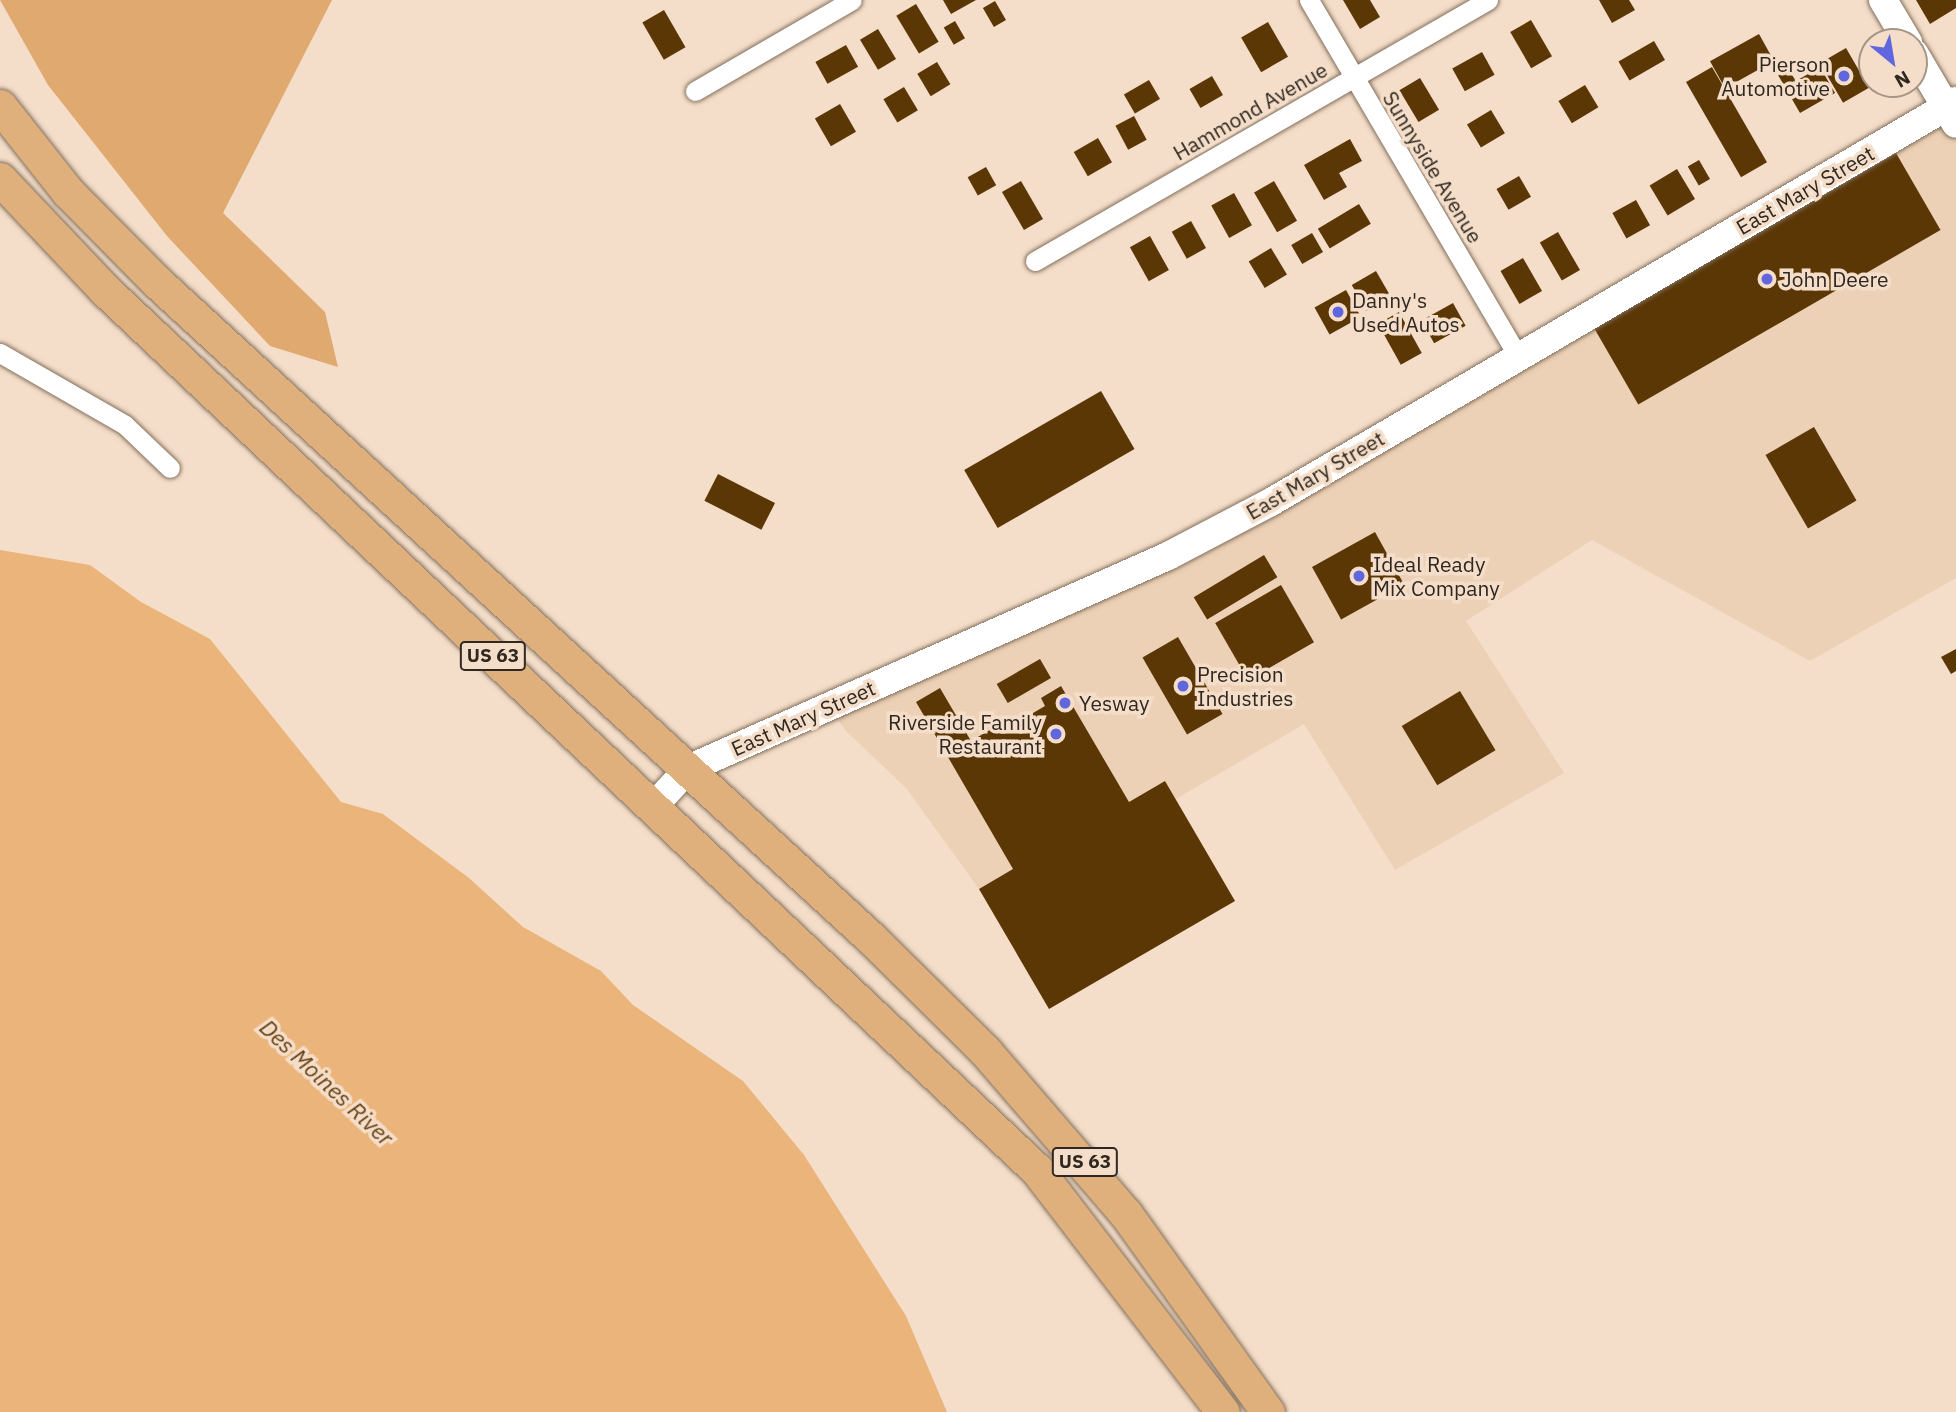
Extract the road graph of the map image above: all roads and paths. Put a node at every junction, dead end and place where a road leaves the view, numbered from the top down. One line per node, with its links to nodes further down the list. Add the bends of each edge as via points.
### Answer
1 (852, 0): 8 (street)
2 (1308, 0): 7 (street, Sunnyside Avenue)
3 (1488, 0): 7 (street, Hammond Avenue)
4 (1883, 0): 5 (main road)
5 (1900, 28)
6 (1928, 74): 10 (main road)
7 (1354, 78): 12 (street, Hammond Avenue); 14 (street, Sunnyside Avenue)
8 (695, 91)
9 (0, 106): 16 (highway, US 63, via 68,192 157,282)
10 (1953, 111): 14 (main road, East Mary Street)
11 (0, 179): 17 (highway, US 63, via 116,300)
12 (1035, 261)
13 (0, 353): 15 (street, via 125,425)
14 (1519, 358): 16 (main road, East Mary Street, via 1168,556)
15 (170, 468)
16 (688, 769): 17 (main road, East Mary Street); 19 (highway, US 63, via 871,938 1059,1130)
17 (654, 806): 18 (highway, US 63, via 1037,1170)
18 (1223, 1412)
19 (1268, 1412)

